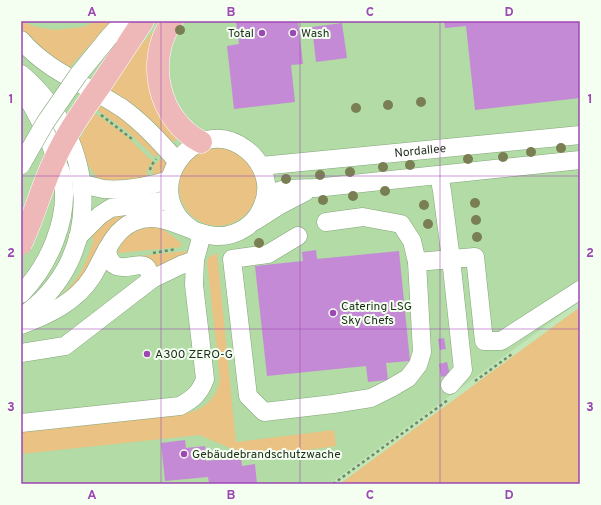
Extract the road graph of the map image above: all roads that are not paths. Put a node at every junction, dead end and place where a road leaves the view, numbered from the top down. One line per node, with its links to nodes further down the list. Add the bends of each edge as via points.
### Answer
1 (143, 21): 3 (highway)
2 (172, 21): 8 (highway, via 159,49 157,70 160,90 177,123 186,133)
3 (124, 30): 11 (street, bridge, via 78,75 45,123); 24 (highway, bridge, via 65,138 40,193)
4 (21, 40): 10 (street, via 48,65 122,109 151,132)
5 (21, 74): 15 (street, via 40,91 57,113 76,157)
6 (21, 88): 31 (street, via 46,129 63,178 64,199 51,250 37,275)
7 (580, 135): 12 (street, Nordallee)
8 (201, 142): 10 (street); 12 (street, via 229,141 242,146)
9 (580, 160): 13 (street)
10 (177, 161): 14 (street)
11 (21, 165)
12 (261, 166): 17 (street)
13 (439, 175): 16 (street); 26 (street)
14 (170, 180): 15 (street, via 132,188 104,189); 18 (street)
15 (82, 184): 23 (street, via 83,201)
16 (315, 188): 17 (street, via 285,189); 20 (street, via 294,197)
17 (266, 195): 20 (street, via 259,213)
18 (170, 200): 21 (street, via 182,222); 23 (street, via 112,208 100,215)
19 (326, 222): 28 (street, via 363,217 400,224 412,241)
20 (247, 227): 21 (street, via 228,236 218,237)
21 (199, 233): 25 (street, via 161,219 143,219 133,221 124,227); 27 (street)
22 (298, 236): 28 (street, via 268,254 232,259 248,396 264,412 371,398 408,378 418,365 422,352)
23 (78, 237): 32 (street, via 58,281 44,298)
24 (21, 244)
25 (107, 249): 29 (street, via 110,259 118,267 142,265); 33 (street, via 92,277 72,299 42,317)
26 (451, 259): 28 (street); 30 (street, via 475,257 484,341 501,341); 35 (street, via 463,370)
27 (195, 260): 29 (street); 36 (street, via 194,285 205,379 196,396 180,406)
28 (417, 262)
29 (152, 280): 34 (street, via 66,346)
30 (580, 290)
31 (21, 294)
32 (21, 317)
33 (21, 325)
34 (21, 353)
35 (450, 385)
36 (21, 423)

